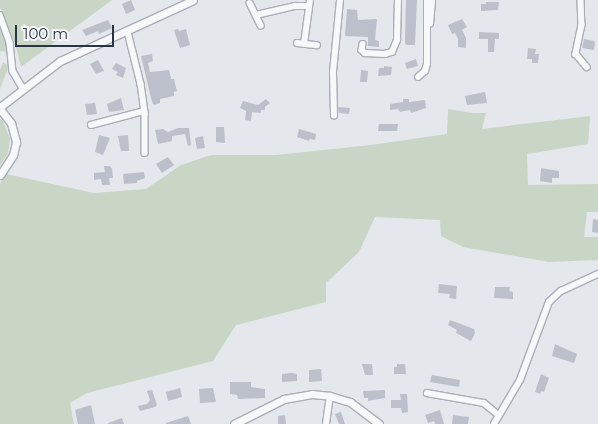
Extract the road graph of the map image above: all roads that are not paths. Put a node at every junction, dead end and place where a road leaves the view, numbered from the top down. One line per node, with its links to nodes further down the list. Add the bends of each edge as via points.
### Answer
1 (193, 0): 13 (street)
2 (340, 0): 21 (street, via 333,72)
3 (398, 0): 14 (street, via 397,40 392,52 365,53)
4 (427, 0): 12 (street)
5 (432, 0): 12 (street)
6 (581, 0): 16 (street, via 582,25 576,54)
7 (250, 3): 10 (street)
8 (309, 3): 10 (street); 15 (street, via 300,43)
9 (0, 15): 18 (street, via 10,43 13,71)
10 (256, 15): 11 (street)
11 (261, 26)
12 (428, 31): 17 (street, via 427,64 425,71)
13 (128, 32): 18 (street, via 60,61); 20 (street)
14 (363, 44)
15 (318, 45)
16 (587, 67)
17 (418, 76)
18 (23, 88): 19 (street)
19 (0, 108): 24 (street, via 11,123 16,142 13,155)
20 (144, 111): 22 (street); 23 (street)
21 (334, 116)
22 (91, 125)
23 (145, 153)
24 (0, 175)
25 (598, 274): 28 (street, via 561,291 549,302 520,380)
26 (428, 393): 28 (street, via 484,403)
27 (330, 396): 29 (street, via 309,394 284,399); 30 (street); 31 (street, via 360,408)
28 (499, 414): 32 (street)
29 (234, 424)
30 (326, 424)
31 (379, 424)
32 (494, 424)

